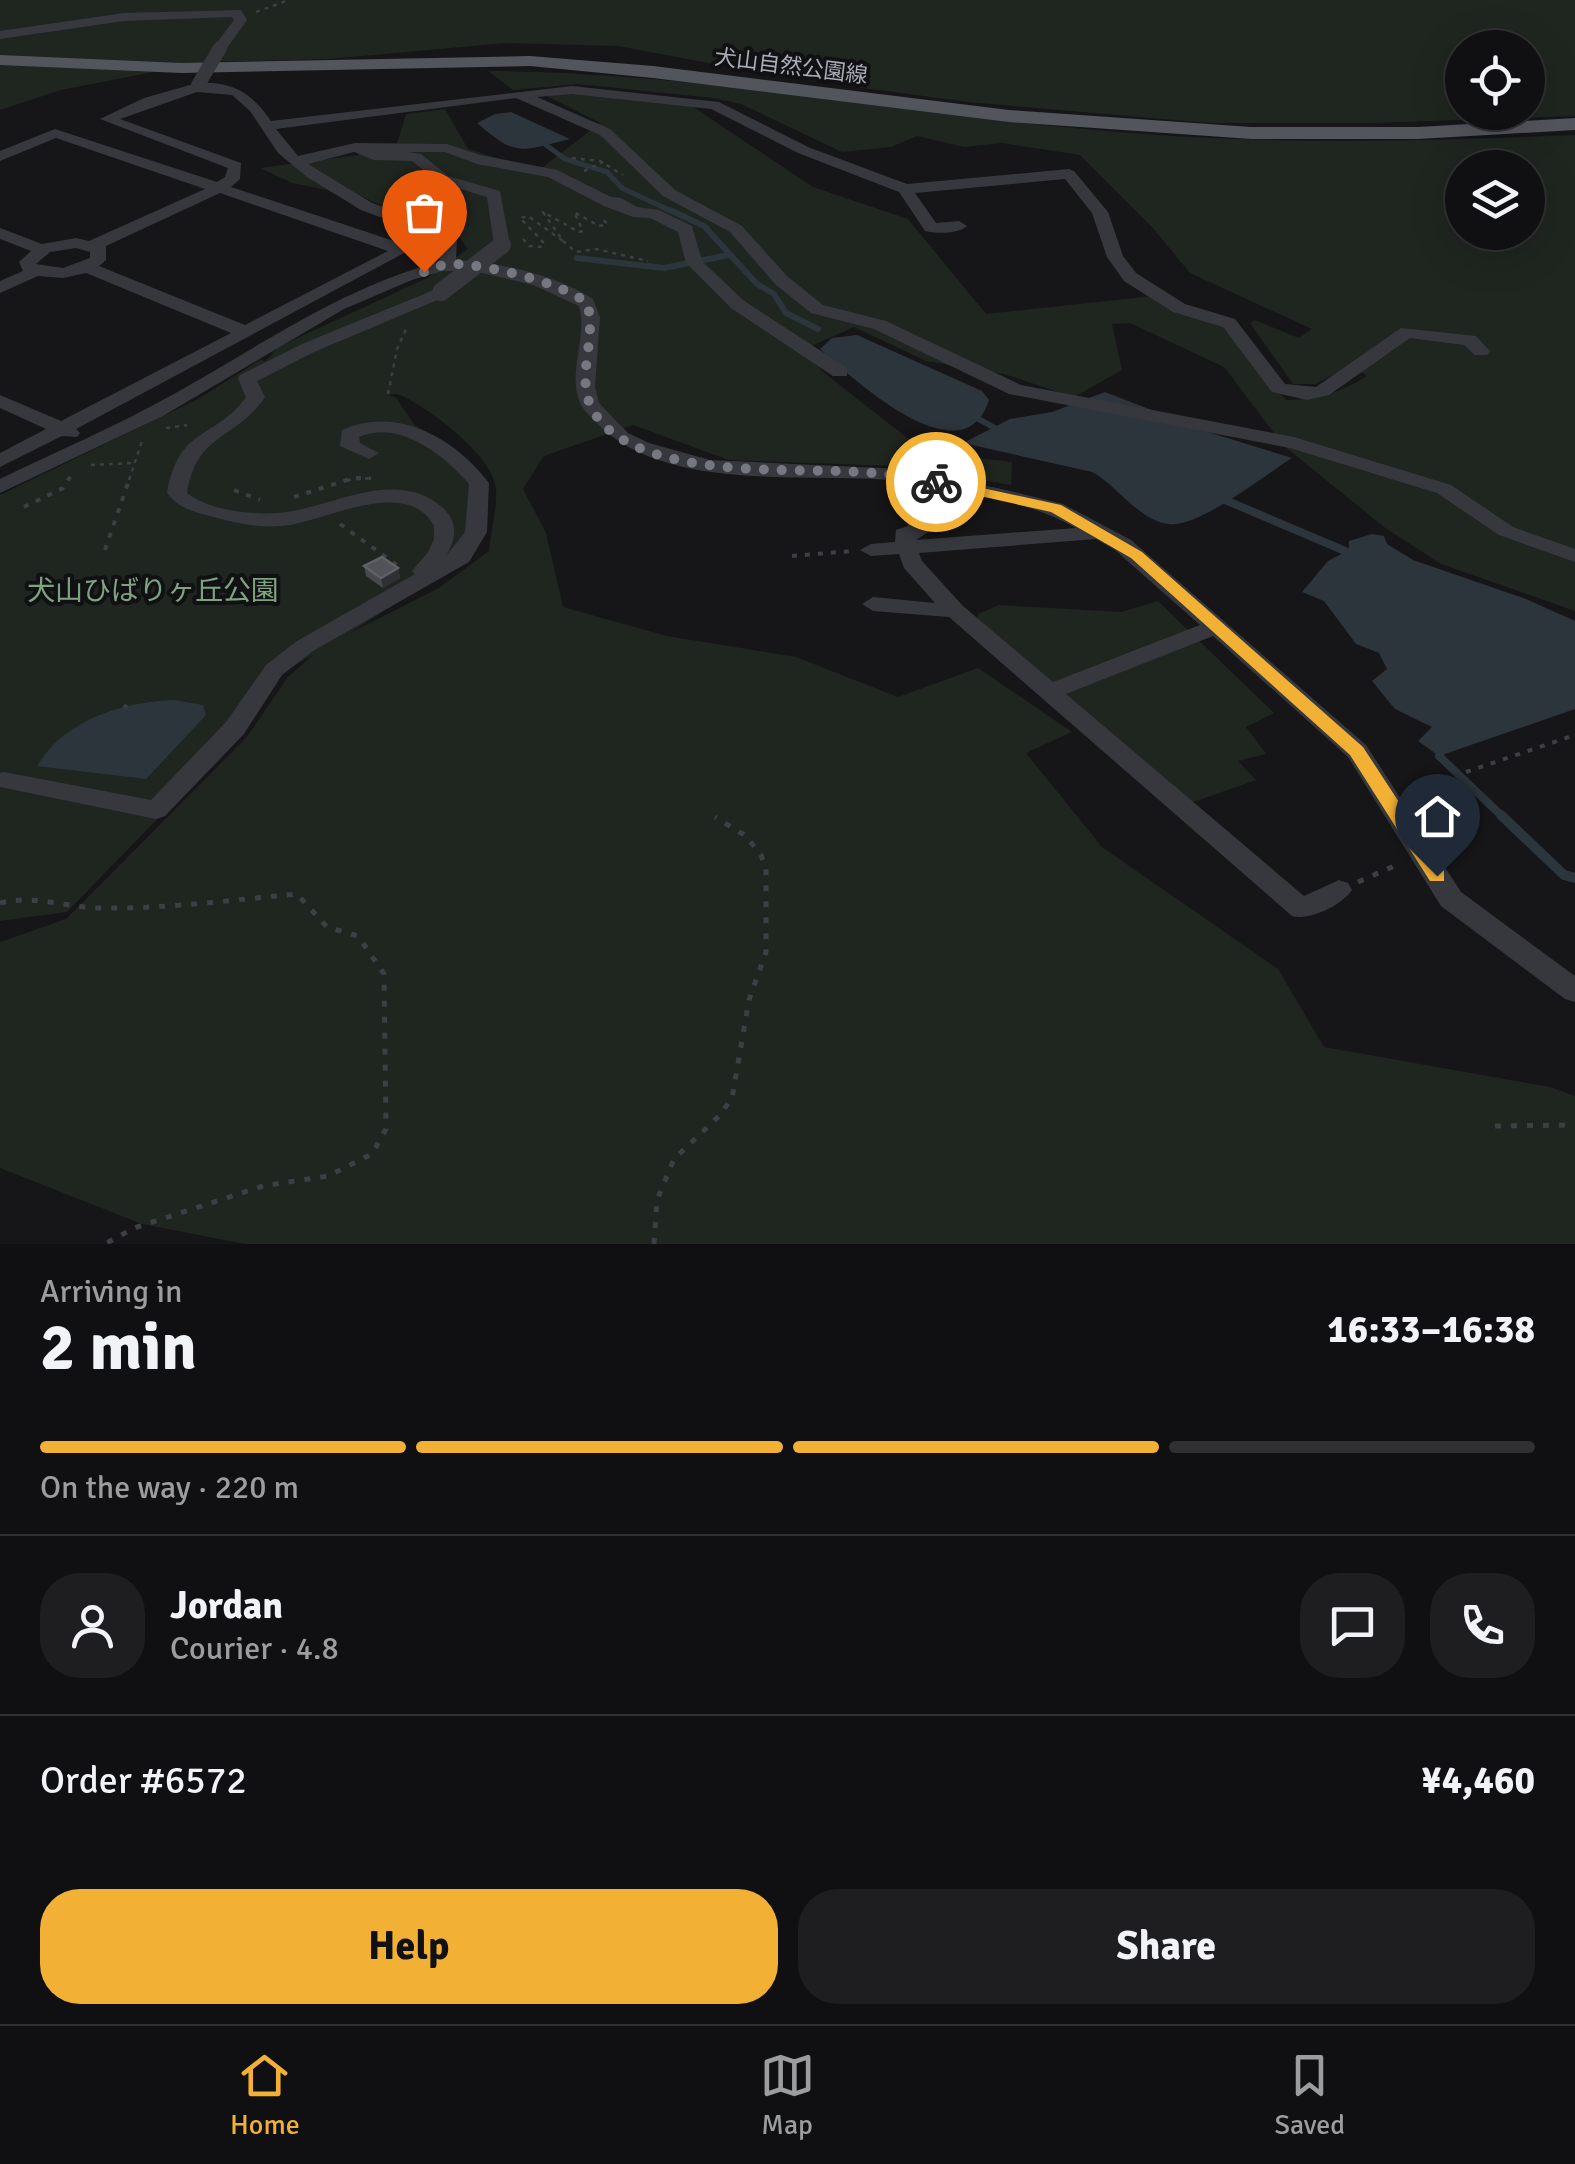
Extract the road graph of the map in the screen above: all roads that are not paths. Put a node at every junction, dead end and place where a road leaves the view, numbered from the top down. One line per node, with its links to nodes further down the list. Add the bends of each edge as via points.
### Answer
1 (0, 35): 3 (street, bridge, via 169,13 241,16)
2 (0, 60): 5 (main road, 犬山自然公園線, via 181,68 530,62 1009,116 1251,133)
3 (198, 85): 6 (street, via 249,99); 10 (street, via 107,119 236,166)
4 (518, 94): 6 (street); 11 (street, via 572,90 714,105 803,150); 33 (street, via 606,132 668,193 736,229 816,309 880,325 1016,390 1248,434 1444,489 1506,531)
5 (1575, 124)
6 (266, 126): 9 (street)
7 (355, 147): 9 (street); 22 (street, via 447,148 552,173 632,212 653,213 686,229 694,263 737,304); 34 (street, bridge, via 416,157 443,179 494,194 502,245 439,293 248,380 256,397 250,408 192,446 177,493 188,504 244,519 280,520 348,500 410,501 446,526 445,545)
8 (0, 152): 10 (street, via 55,134)
9 (297, 163): 16 (street, via 381,213 439,230 450,240)
10 (220, 188): 14 (street); 20 (street, via 398,252)
11 (905, 189): 12 (street, via 932,228); 21 (street, via 1069,174 1100,212 1115,256 1130,276 1180,308 1229,323 1278,388 1292,393 1322,391 1407,332 1470,340)
12 (959, 226)
13 (0, 234): 15 (street)
14 (93, 246): 15 (street); 17 (street, via 100,254)
15 (42, 249): 18 (street, via 27,262)
16 (446, 264): 25 (street, via 275,339); 30 (street, via 550,283 587,303 590,404 621,437 642,447 709,466 902,475 1056,508)
17 (86, 267): 18 (street); 20 (street)
18 (36, 272): 19 (street)
19 (0, 288)
20 (246, 332): 24 (street)
21 (1482, 351)
22 (840, 372)
23 (0, 402): 24 (street)
24 (61, 429): 25 (street); 26 (street)
25 (92, 442): 28 (street)
26 (0, 461)
27 (370, 462): 34 (street, via 350,446 349,434 376,423 401,426 468,468 480,484 476,532 461,557)
28 (0, 487)
29 (910, 505): 31 (street, via 920,530 903,534)
30 (1102, 532): 31 (street); 37 (street)
31 (906, 548): 32 (street); 36 (street)
32 (872, 550)
33 (1575, 556)
34 (422, 577): 39 (street, via 274,670 236,728 156,810)
35 (873, 604): 36 (street)
36 (955, 610): 38 (street)
37 (1216, 627): 38 (street); 41 (street, via 1357,751 1451,899)
38 (1052, 691): 40 (street, via 1302,910)
39 (4, 780)
40 (1339, 890)
41 (1575, 992)

